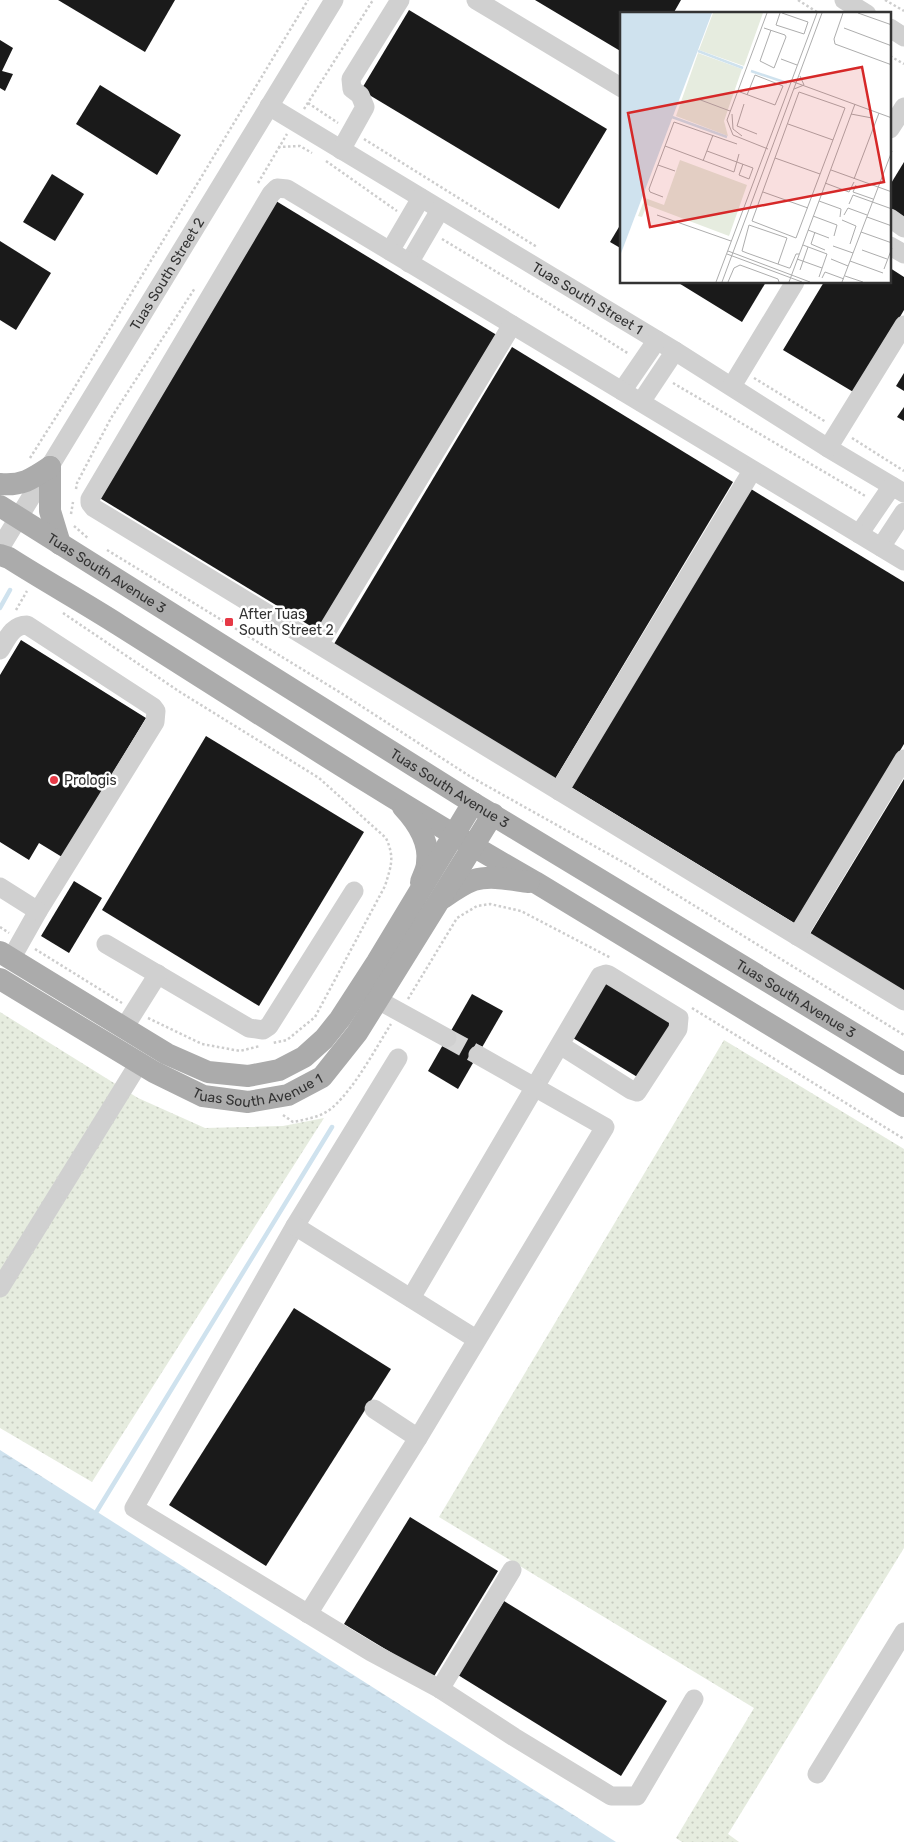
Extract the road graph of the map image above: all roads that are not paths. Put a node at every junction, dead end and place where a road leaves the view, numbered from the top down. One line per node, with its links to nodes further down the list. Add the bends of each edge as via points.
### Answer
1 (334, 0): 9 (street, Tuas South Street 2)
2 (400, 0): 12 (street, via 351,79 352,89 360,95 365,107)
3 (476, 0): 8 (street)
4 (844, 0): 5 (street)
5 (864, 12)
6 (892, 29): 7 (street)
7 (904, 37)
8 (620, 87)
9 (269, 106): 12 (street, Tuas South Street 1); 30 (street, Tuas South Street 2)
10 (904, 107): 11 (street)
11 (892, 127)
12 (341, 150): 13 (street, Tuas South Street 1)
13 (421, 198): 14 (street, Tuas South Street 1); 18 (street)
14 (440, 210): 20 (street); 24 (street, Tuas South Street 1)
15 (892, 219): 16 (street)
16 (904, 228)
17 (892, 247): 19 (street)
18 (390, 251): 20 (street); 42 (street, via 287,189 277,188 90,499 94,508)
19 (904, 254)
20 (409, 263): 22 (street)
21 (794, 284): 26 (street)
22 (512, 325): 27 (street); 42 (street)
23 (904, 325): 29 (street)
24 (657, 340): 25 (street, Tuas South Street 1); 27 (street)
25 (675, 351): 26 (street, Tuas South Street 1); 28 (street)
26 (736, 378): 29 (street, Tuas South Street 1)
27 (622, 391): 28 (street)
28 (641, 402): 31 (street)
29 (828, 448): 33 (street, Tuas South Street 1)
30 (50, 467): 32 (main road, via 23,483); 34 (street, Tuas South Street 2); 37 (main road, via 50,507)
31 (752, 471): 36 (street); 45 (street)
32 (0, 484)
33 (898, 490): 36 (street, via 880,504)
34 (9, 512): 37 (main road, Tuas South Avenue 3); 39 (street, Tuas South Street 2)
35 (904, 512): 38 (street)
36 (859, 534): 38 (street)
37 (60, 544): 47 (main road, Tuas South Avenue 3)
38 (881, 547): 41 (street)
39 (0, 548)
40 (0, 555): 46 (main road)
41 (904, 561)
42 (319, 644): 45 (street)
43 (0, 650): 54 (street, via 11,632 27,625 153,706 156,712 155,722)
44 (904, 759): 55 (street)
45 (559, 791): 55 (street)
46 (392, 796): 48 (main road); 52 (main road, via 410,814 425,839 427,863)
47 (483, 808): 48 (main road, Tuas South Avenue 1); 68 (main road, Tuas South Avenue 3)
48 (464, 841): 49 (main road); 52 (main road, Tuas South Avenue 1); 53 (main road, Tuas South Avenue 1)
49 (537, 883): 53 (main road, via 488,878 475,880); 70 (main road)
50 (0, 887): 54 (street)
51 (354, 891): 58 (street, via 269,1026 263,1030 249,1028)
52 (415, 899): 62 (main road, Tuas South Avenue 1, via 340,1019 304,1057 279,1070 248,1076 208,1072 167,1054)
53 (440, 900): 60 (main road, Tuas South Avenue 1)
54 (38, 911): 57 (street)
55 (797, 936): 61 (street)
56 (106, 944): 58 (street)
57 (11, 950): 62 (main road, Tuas South Avenue 1)
58 (158, 974): 62 (street)
59 (0, 979): 67 (main road, Tuas South Avenue 1)
60 (378, 1000): 63 (street); 67 (main road, Tuas South Avenue 1, via 322,1077 288,1095 248,1102 203,1096)
61 (904, 1001)
62 (129, 1019)
63 (446, 1038)
64 (560, 1045): 64 (street, via 637,1092 680,1022 679,1018 609,976 602,975); 69 (street)
65 (478, 1055): 69 (street)
66 (398, 1058): 71 (street)
67 (139, 1063): 72 (street)
68 (904, 1064)
69 (536, 1088): 73 (street); 74 (street, via 605,1127)
70 (904, 1106)
71 (295, 1226): 73 (street); 78 (street, via 134,1508)
72 (0, 1288)
73 (411, 1298): 74 (street)
74 (476, 1339): 76 (street)
75 (374, 1408): 76 (street)
76 (418, 1438): 78 (street)
77 (512, 1570): 80 (street)
78 (308, 1614): 80 (street)
79 (904, 1632): 82 (street)
80 (440, 1689): 81 (street, via 611,1796 637,1796)
81 (694, 1700)
82 (818, 1774)

